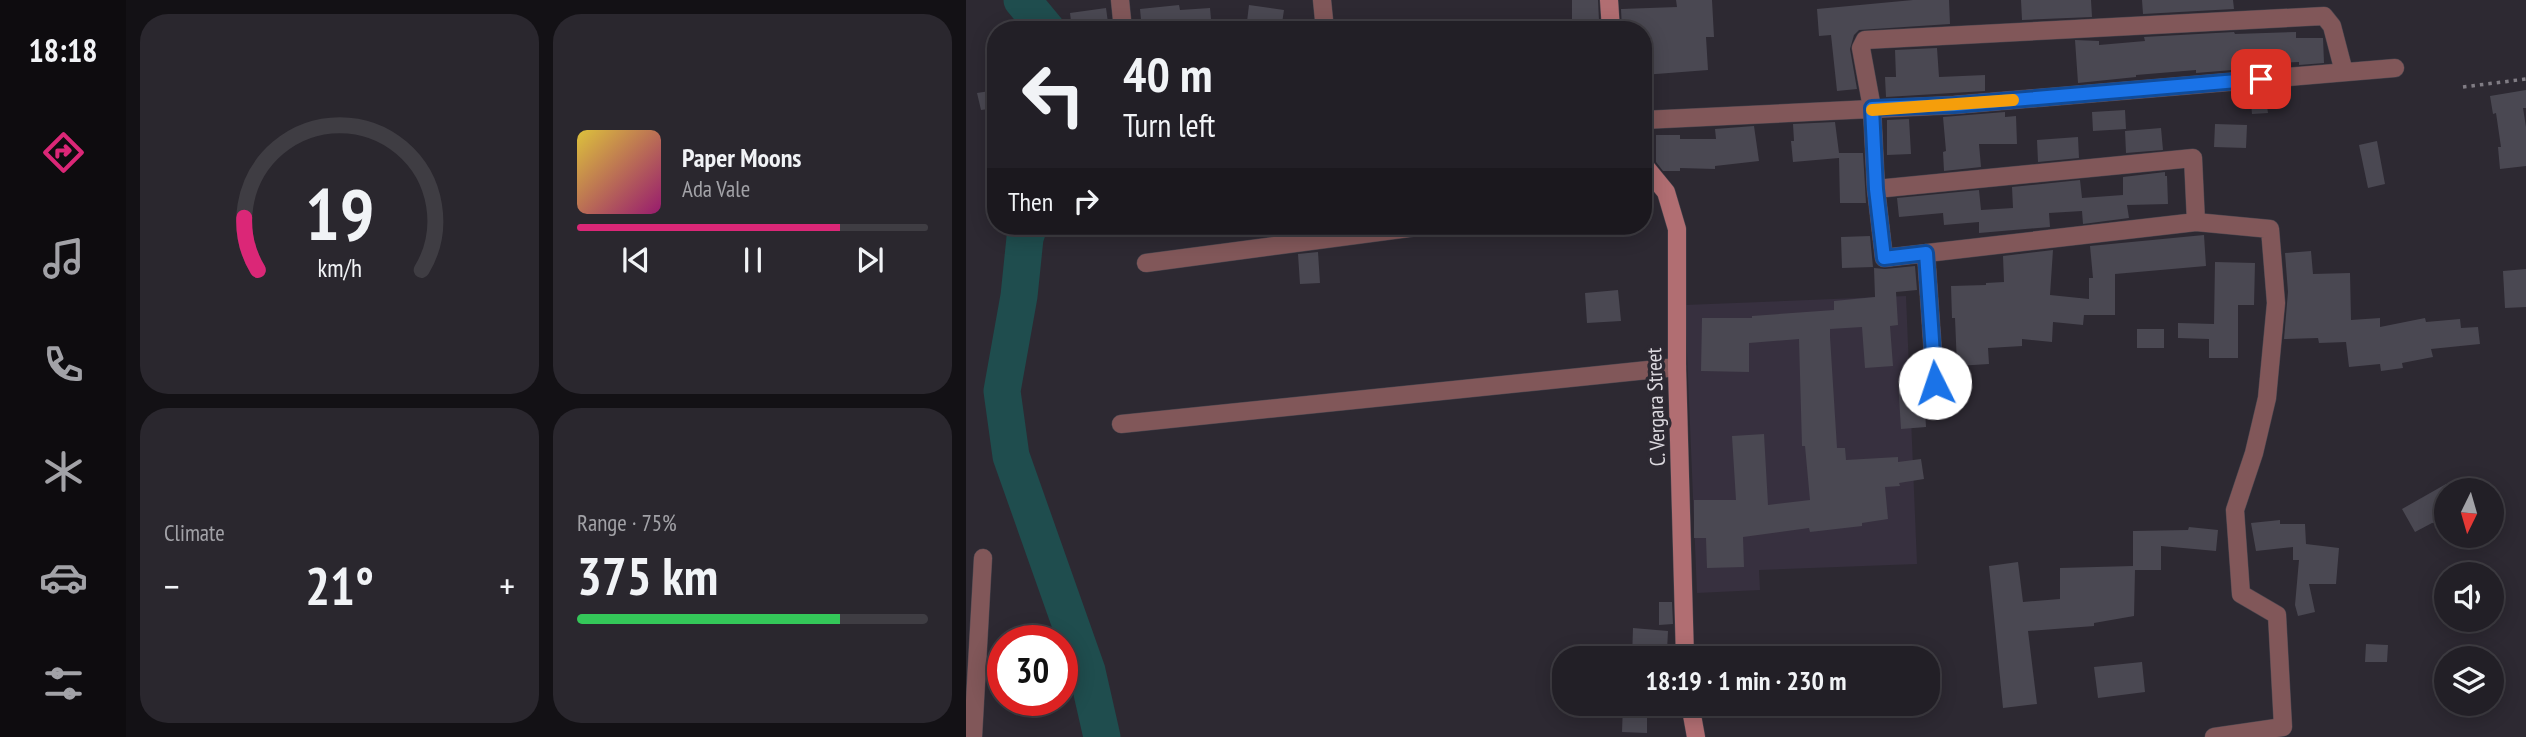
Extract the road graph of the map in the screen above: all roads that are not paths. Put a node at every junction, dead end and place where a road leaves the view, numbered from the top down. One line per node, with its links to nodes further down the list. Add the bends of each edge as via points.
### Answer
1 (1120, 0): 4 (street)
2 (1322, 0): 5 (street)
3 (1609, 0): 6 (street)
4 (1122, 21)
5 (1324, 21)
6 (1610, 21)
7 (2395, 68): 8 (street)
8 (2344, 72): 9 (street); 9 (street, via 2332,26 2324,16 1865,40 1861,48)
9 (1872, 108): 10 (street); 12 (street)
10 (1652, 120)
11 (1652, 174): 17 (street, C. Vergara Street, via 1667,192 1677,229)
12 (1876, 189): 13 (street, via 2193,158); 15 (street, via 1884,258)
13 (2196, 222): 15 (street); 26 (street, via 2270,229 2276,303 2267,398 2235,510 2241,594 2277,615 2283,727)
14 (1356, 235): 16 (street)
15 (1926, 253): 18 (street)
16 (1146, 263)
17 (1677, 367): 19 (street); 21 (street, C. Vergara Street)
18 (1935, 383)
19 (1121, 424)
20 (983, 558): 22 (street)
21 (1685, 646)
22 (972, 660): 24 (street)
23 (1692, 716): 25 (street)
24 (973, 737)
25 (1696, 737)
26 (2214, 737)

